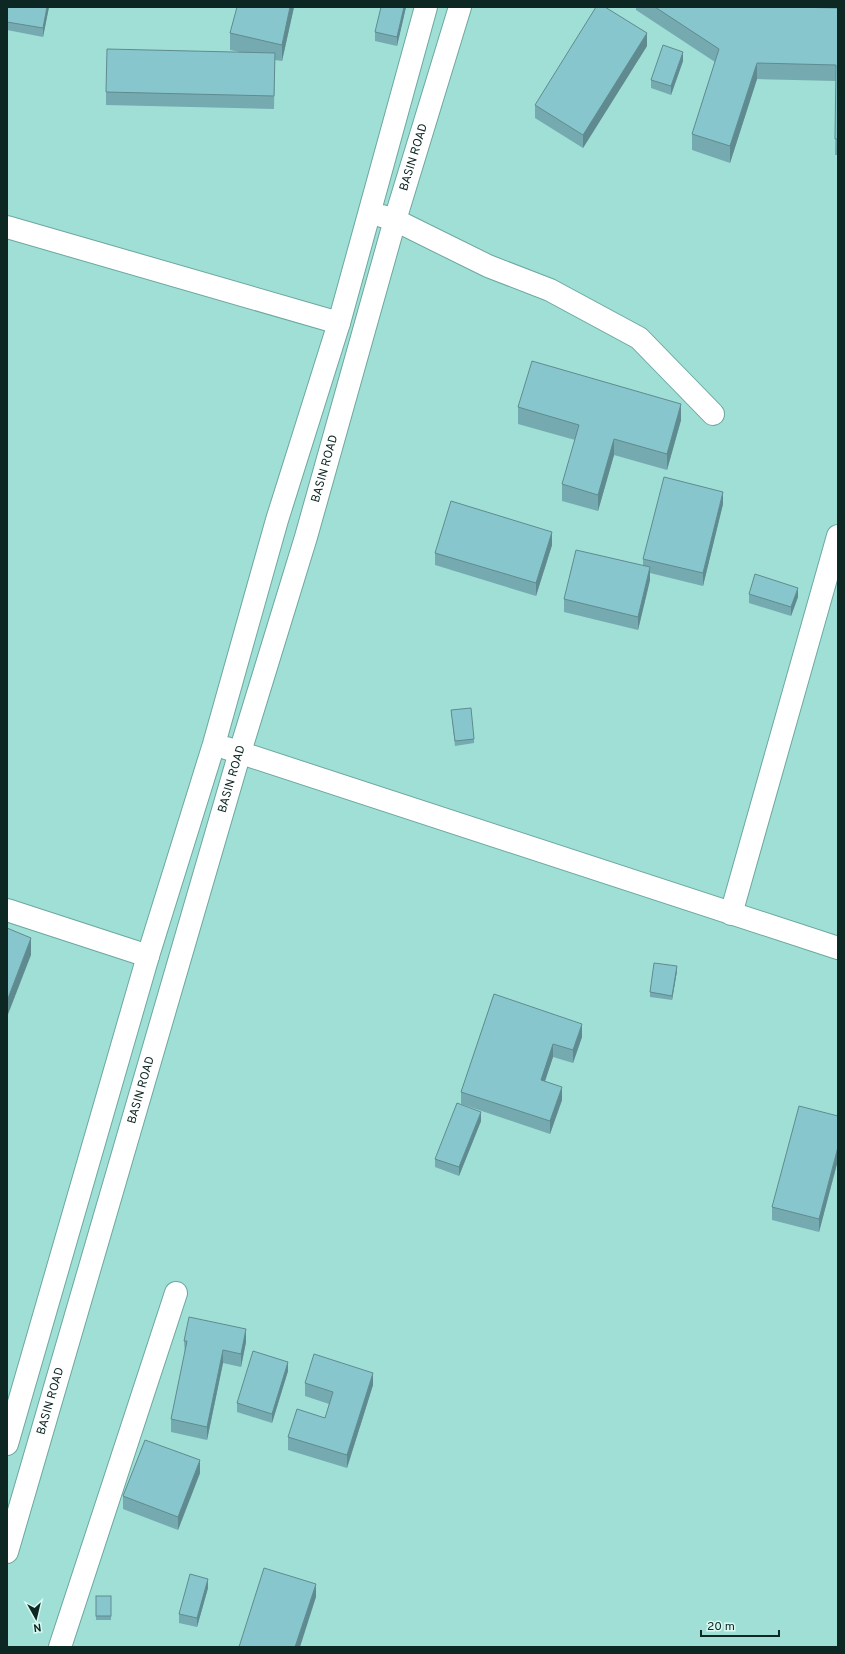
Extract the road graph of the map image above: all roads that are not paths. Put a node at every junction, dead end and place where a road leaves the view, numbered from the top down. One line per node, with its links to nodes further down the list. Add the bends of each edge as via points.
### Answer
1 (426, 7): 3 (street)
2 (460, 7): 4 (street, BASIN ROAD)
3 (369, 212): 4 (street); 6 (street)
4 (395, 220): 7 (street, via 488,266 550,290 638,338); 10 (street, BASIN ROAD, via 306,537)
5 (7, 227): 6 (street)
6 (339, 323): 9 (street, via 277,520)
7 (714, 414)
8 (838, 536): 12 (street)
9 (214, 744): 10 (street); 14 (street)
10 (240, 752): 12 (street); 17 (street, BASIN ROAD)
11 (7, 910): 14 (street)
12 (731, 914): 13 (street)
13 (838, 948)
14 (148, 956): 16 (street)
15 (176, 1293): 18 (street)
16 (7, 1444)
17 (7, 1552)
18 (60, 1647)

